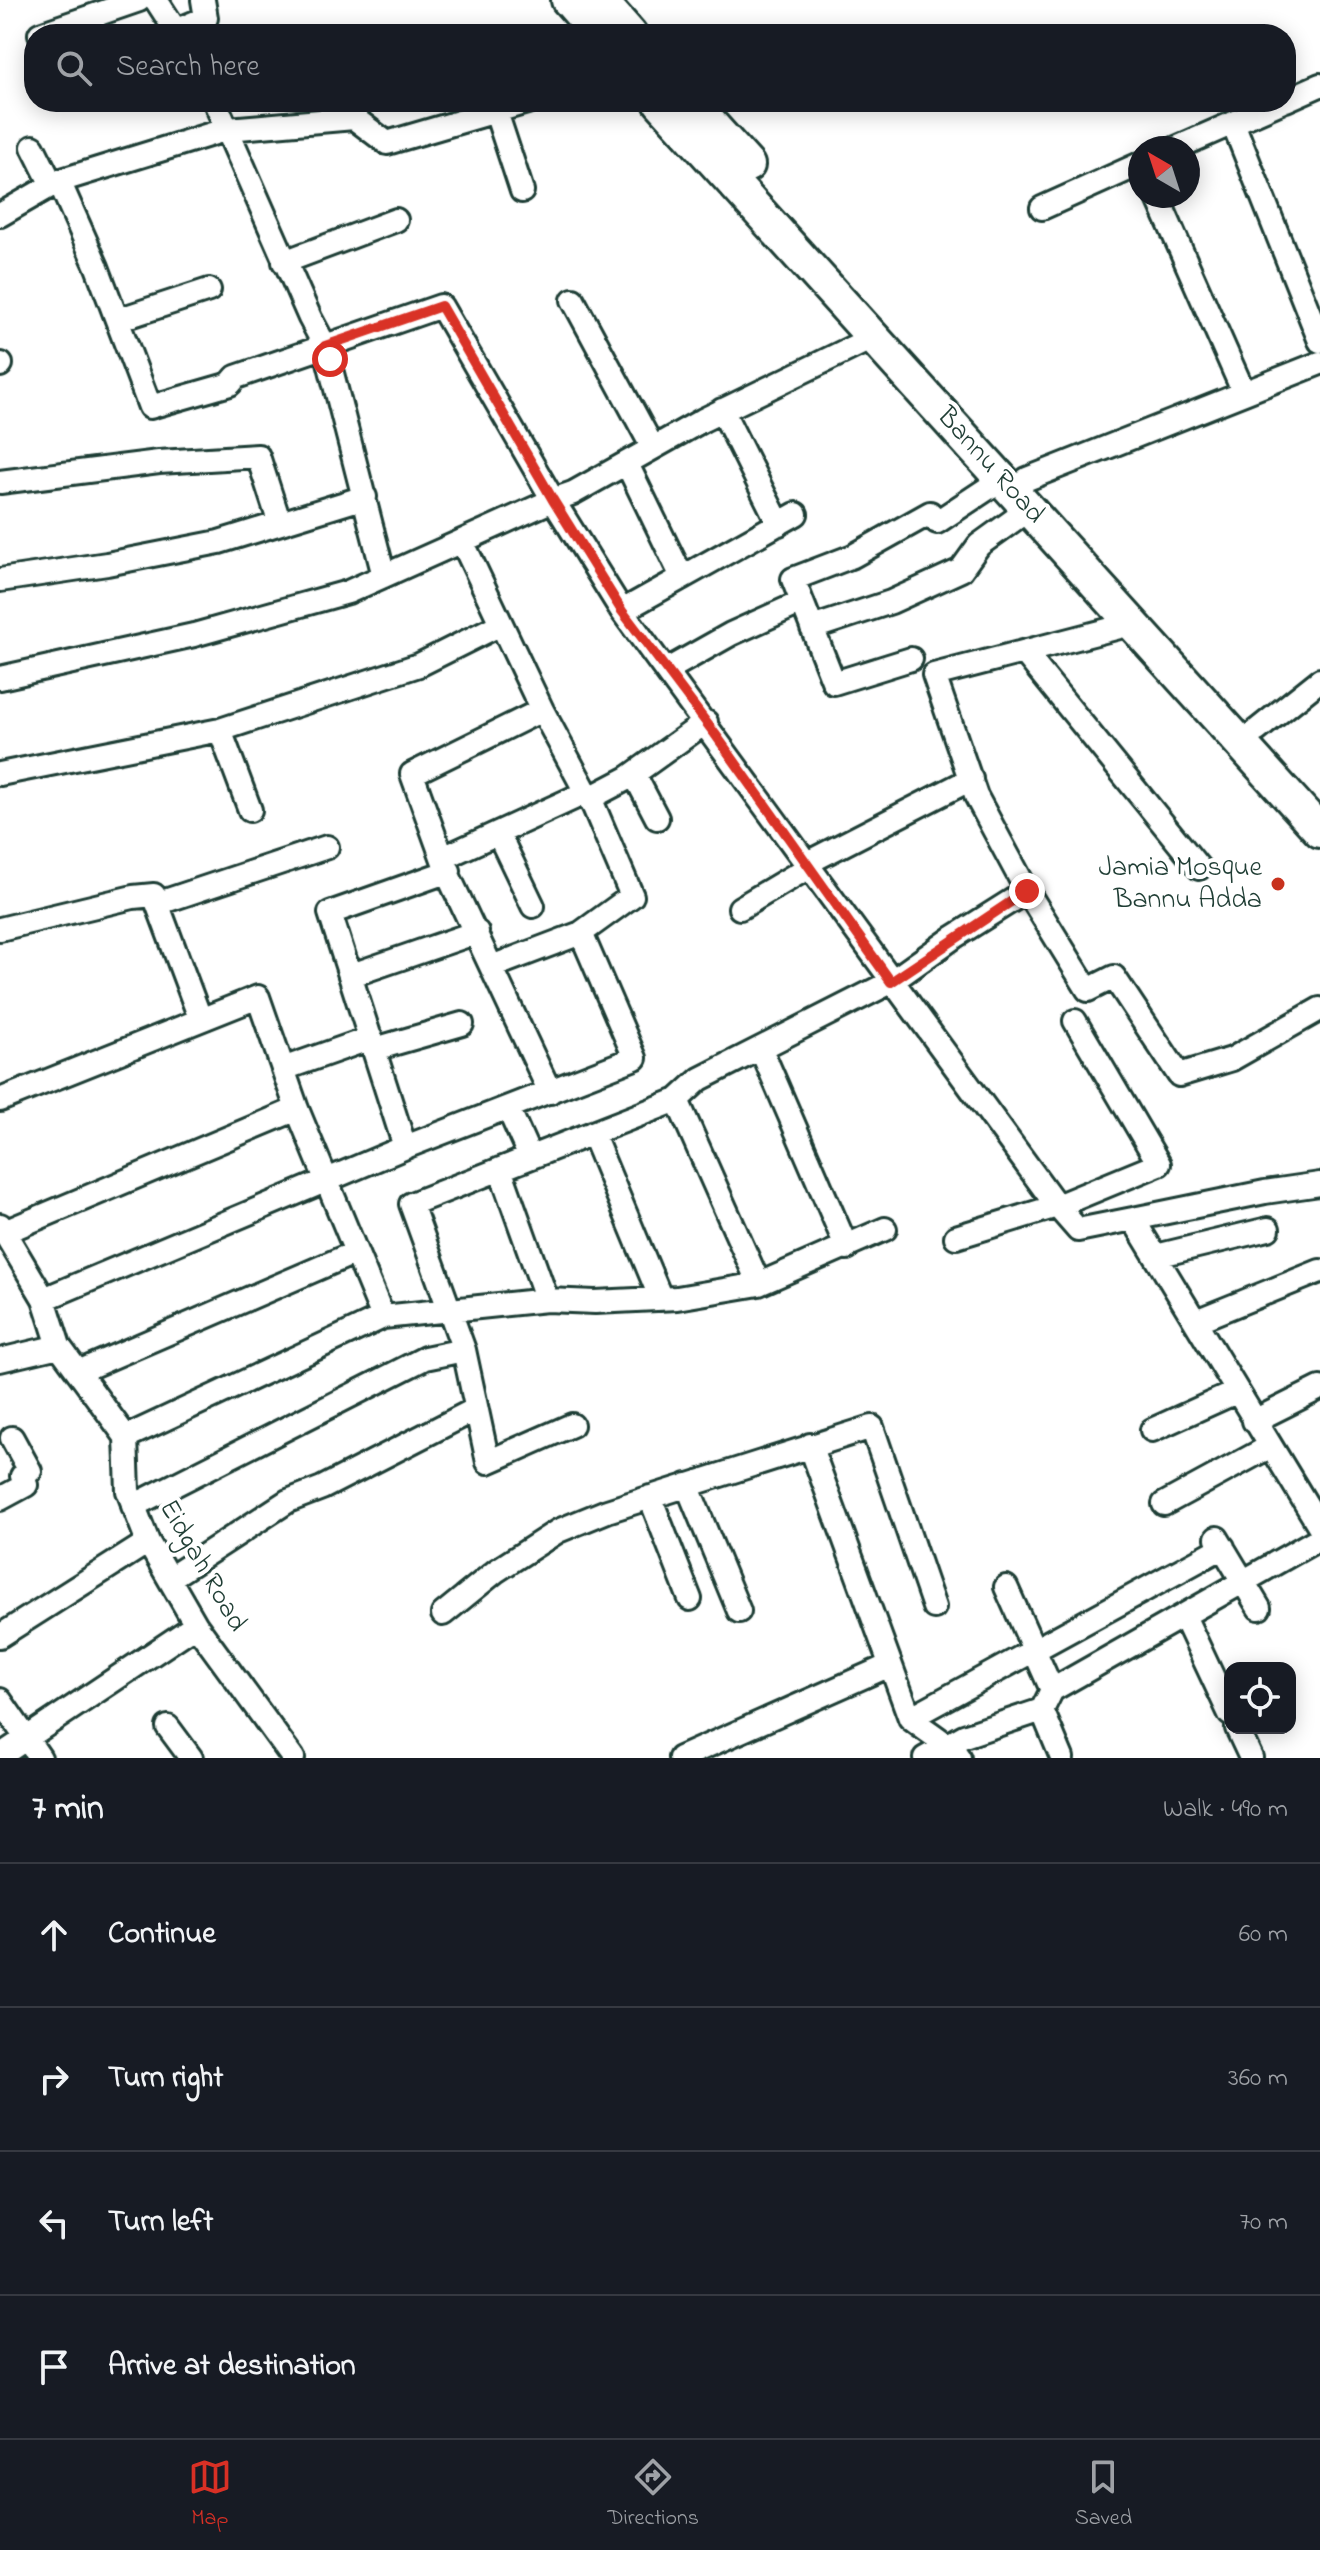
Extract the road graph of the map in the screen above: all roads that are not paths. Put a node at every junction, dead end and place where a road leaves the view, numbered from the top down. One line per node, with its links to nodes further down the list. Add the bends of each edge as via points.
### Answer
1 (139, 0): 6 (street)
2 (156, 0): 7 (street)
3 (203, 0): 8 (street, via 206,18)
4 (568, 0): 9 (highway)
5 (600, 0): 10 (highway)
6 (70, 24)
7 (171, 24)
8 (193, 24)
9 (589, 24)
10 (621, 24)
11 (1320, 85): 12 (street)
12 (1296, 95)
13 (220, 112): 19 (street)
14 (496, 112): 19 (street, via 387,143 354,118); 24 (street)
15 (669, 112): 33 (highway, Bannu Road)
16 (699, 112): 42 (highway, Bannu Road)
17 (1258, 112): 18 (street)
18 (1233, 123): 20 (street); 34 (street)
19 (228, 129): 23 (street); 29 (street)
20 (1200, 137)
21 (33, 147): 23 (street)
22 (1128, 169): 25 (street)
23 (56, 183): 27 (street); 32 (street)
24 (522, 191)
25 (1042, 208)
26 (1162, 208): 37 (street)
27 (1, 212)
28 (396, 220): 29 (street)
29 (284, 262): 35 (street)
30 (209, 290): 32 (street)
31 (573, 300): 39 (street)
32 (117, 320): 35 (street, via 150,407 230,384 236,377)
33 (872, 338): 38 (street); 42 (highway, Bannu Road)
34 (1320, 341)
35 (325, 346): 43 (street); 44 (street, via 441,306)
36 (1320, 363): 37 (street)
37 (1244, 393): 42 (street)
38 (722, 410): 39 (street); 48 (street, via 788,519)
39 (653, 448): 40 (street)
40 (627, 464): 44 (street); 48 (street)
41 (0, 482): 45 (street, via 258,456)
42 (1019, 489): 50 (street, via 937,522 930,513 853,556 793,579); 53 (highway, Bannu Road); 54 (street, via 961,570 891,602); 63 (highway, Bannu Road)
43 (365, 497): 45 (street); 47 (street)
44 (553, 500): 46 (street); 51 (street)
45 (279, 521): 49 (street, via 219,542)
46 (462, 541): 47 (street); 52 (street)
47 (384, 576): 58 (street, via 348,592 194,635)
48 (682, 577): 51 (street)
49 (0, 580)
50 (802, 602): 54 (street); 57 (street)
51 (622, 611): 57 (street)
52 (501, 624): 60 (street); 62 (street, via 419,665)
53 (1131, 624): 55 (street); 71 (highway, Bannu Road)
54 (812, 628): 56 (street, via 834,683)
55 (1024, 652): 66 (street, via 934,675); 76 (street)
56 (911, 659)
57 (667, 670): 61 (street)
58 (0, 678)
59 (1320, 680): 63 (street)
60 (542, 710): 67 (street); 74 (street, via 412,774)
61 (706, 722): 65 (street); 75 (street)
62 (220, 730): 64 (street); 69 (street)
63 (1256, 731): 68 (highway, Bannu Road)
64 (0, 774)
65 (634, 774): 67 (street); 70 (street)
66 (971, 779): 75 (street); 77 (street)
67 (588, 795): 72 (street); 83 (street, via 632,896)
68 (1320, 801)
69 (250, 810)
70 (657, 818)
71 (1320, 831)
72 (498, 833): 74 (street); 79 (street)
73 (327, 847): 78 (street)
74 (446, 864): 82 (street); 85 (street, via 330,913)
75 (808, 865): 80 (street); 86 (street)
76 (1199, 868)
77 (1027, 891): 86 (street); 87 (street, via 1088,990 1114,977 1179,1075 1232,1059)
78 (159, 903): 81 (street, via 154,895 133,897); 88 (street)
79 (533, 906)
80 (740, 908)
81 (0, 929)
82 (477, 932): 84 (street); 85 (street)
83 (581, 933): 84 (street); 94 (street, via 635,1058)
84 (494, 966): 94 (street)
85 (352, 975): 91 (street)
86 (891, 982): 92 (street); 105 (street)
87 (1320, 1009)
88 (200, 1018): 93 (street, via 258,997); 95 (street)
89 (1075, 1021): 105 (street, via 1159,1164)
90 (462, 1024): 91 (street)
91 (373, 1044): 93 (street); 100 (street)
92 (761, 1049): 96 (street, via 700,1079); 111 (street)
93 (283, 1069): 98 (street)
94 (550, 1092): 97 (street)
95 (0, 1100)
96 (677, 1100): 99 (street); 115 (street)
97 (508, 1108): 100 (street); 101 (street)
98 (297, 1109): 103 (street); 109 (street)
99 (592, 1133): 101 (street); 117 (street)
100 (405, 1147): 103 (street)
101 (530, 1157): 102 (street)
102 (500, 1169): 118 (street); 119 (street, via 411,1204)
103 (325, 1180): 112 (street); 116 (street)
104 (1320, 1184): 106 (street)
105 (1057, 1206): 106 (street, via 1078,1230); 110 (street)
106 (1133, 1219): 113 (street)
107 (885, 1229): 111 (street)
108 (1268, 1229): 113 (street)
109 (4, 1233): 116 (street)
110 (956, 1237)
111 (847, 1248): 115 (street)
112 (354, 1253): 120 (street); 125 (street)
113 (1156, 1256): 121 (street)
114 (1320, 1271): 121 (street)
115 (759, 1284): 117 (street)
116 (44, 1299): 122 (street)
117 (661, 1299): 118 (street)
118 (547, 1300): 119 (street)
119 (450, 1308): 120 (street); 123 (street)
120 (383, 1317): 132 (street)
121 (1196, 1321): 127 (street)
122 (59, 1346): 124 (street); 125 (street)
123 (464, 1350): 128 (street); 140 (street, via 425,1358)
124 (0, 1360)
125 (78, 1372): 132 (street)
126 (1320, 1388): 129 (street)
127 (1236, 1392): 129 (street); 131 (street)
128 (476, 1409): 130 (street, via 488,1462); 144 (street, via 288,1501)
129 (1254, 1421): 135 (street)
130 (572, 1425)
131 (1152, 1430)
132 (126, 1437): 140 (street, Eidgah Road)
133 (12, 1438): 138 (street, via 30,1471 22,1476 26,1485)
134 (810, 1445): 136 (street); 148 (street, via 872,1427); 156 (street)
135 (1269, 1447): 139 (street); 141 (street)
136 (687, 1485): 137 (street); 150 (street)
137 (650, 1497): 147 (street); 151 (street, via 558,1531)
138 (0, 1499)
139 (1164, 1504)
140 (133, 1506): 143 (street, Eidgah Road)
141 (1317, 1518)
142 (1320, 1538): 145 (street)
143 (148, 1542): 144 (street, Eidgah Road); 154 (street)
144 (170, 1578): 153 (street, Eidgah Road)
145 (1244, 1581): 149 (street); 152 (street); 155 (street, via 1220,1543)
146 (1006, 1587): 155 (street)
147 (690, 1599)
148 (934, 1607)
149 (1259, 1608)
150 (739, 1611)
151 (443, 1614)
152 (1184, 1616): 158 (street); 159 (street)
153 (196, 1625): 163 (street); 167 (street, Eidgah Road)
154 (0, 1636)
155 (1035, 1652): 158 (street); 160 (street)
156 (890, 1665): 160 (street); 168 (street)
157 (0, 1700): 163 (street)
158 (1047, 1700): 164 (street); 170 (street)
159 (1224, 1701)
160 (910, 1718): 164 (street)
161 (168, 1727): 166 (street)
162 (1240, 1734): 171 (street)
163 (33, 1749): 165 (street)
164 (952, 1751): 169 (street)
165 (0, 1756)
166 (191, 1758)
167 (293, 1758)
168 (680, 1758)
169 (925, 1758)
170 (1062, 1758)
171 (1251, 1758)

